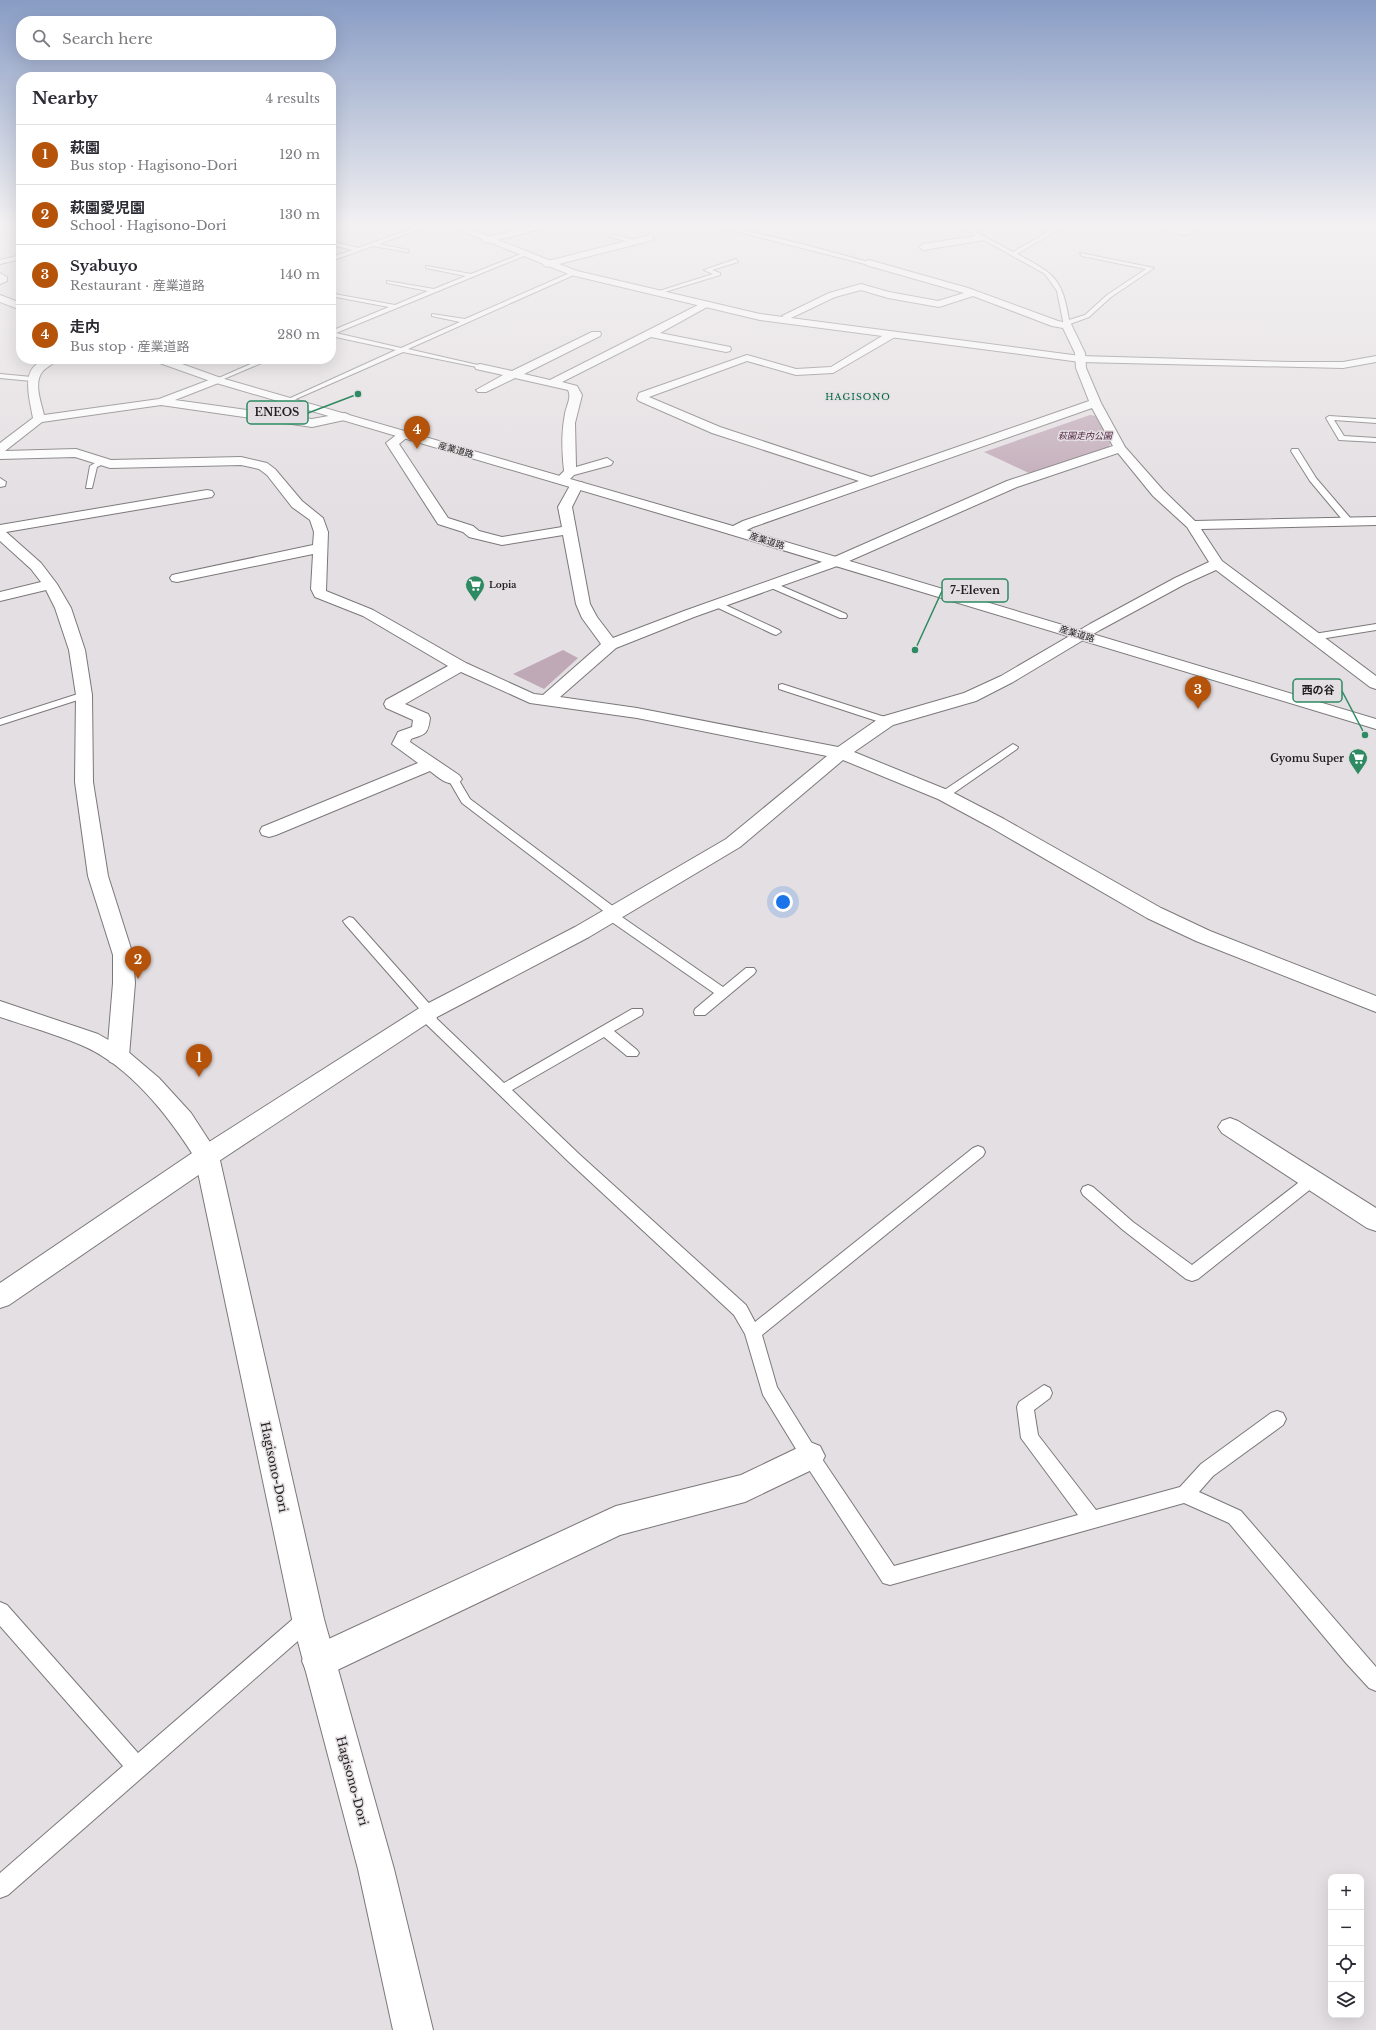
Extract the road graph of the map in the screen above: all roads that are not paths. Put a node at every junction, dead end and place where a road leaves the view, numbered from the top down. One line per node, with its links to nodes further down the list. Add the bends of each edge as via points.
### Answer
1 (365, 320): 11 (lane)
2 (458, 320): 9 (lane)
3 (468, 320): 9 (lane)
4 (677, 320): 13 (street)
5 (780, 320): 15 (street)
6 (1044, 320): 10 (street)
7 (1066, 320): 10 (lane)
8 (1079, 320): 10 (lane)
9 (465, 321): 18 (lane)
10 (1067, 325): 20 (street, via 1080,353)
11 (336, 332)
12 (596, 334): 16 (street)
13 (650, 334): 17 (street); 19 (street)
14 (336, 335): 18 (lane)
15 (891, 335): 20 (street); 47 (street, via 833,370 796,372 747,358 642,395 643,399 716,430)
16 (578, 343): 19 (street); 26 (street)
17 (726, 349)
18 (399, 350): 25 (lane); 32 (lane)
19 (618, 350): 30 (street)
20 (1080, 359): 21 (street, via 1292,365 1343,364); 34 (street)
21 (1374, 360)
22 (46, 364): 28 (street, via 37,370)
23 (172, 364): 29 (street, 産業道路)
24 (256, 364): 29 (lane)
25 (480, 367): 26 (street)
26 (514, 375): 30 (street); 31 (street, via 477,389)
27 (0, 376): 28 (lane)
28 (32, 378): 36 (street)
29 (217, 380): 32 (street, 産業道路); 33 (street)
30 (552, 383): 46 (street, via 572,388 576,395 570,410 568,429)
31 (498, 394)
32 (287, 401): 35 (street, 産業道路)
33 (161, 402): 35 (street, via 312,423); 36 (street)
34 (1095, 403): 40 (street); 47 (street)
35 (345, 418): 38 (street, 産業道路)
36 (38, 419): 41 (street)
37 (1376, 421): 39 (lane, via 1328,418 1342,438)
38 (404, 435): 46 (street, 産業道路); 54 (street, via 392,443 443,521 468,529 474,534 502,541)
39 (1376, 440)
40 (1120, 448): 52 (street, via 1158,493); 58 (street, via 1012,484)
41 (0, 449)
42 (1295, 451): 51 (lane, via 1313,479)
43 (0, 455): 44 (street, via 76,453)
44 (103, 462): 48 (lane, via 94,466); 57 (street, via 121,464 241,461 263,466 297,504 316,518 321,532)
45 (607, 462): 46 (street)
46 (569, 479): 54 (street, via 565,507); 55 (street, 産業道路)
47 (872, 481): 55 (street)
48 (89, 486)
49 (207, 494): 53 (street, via 186,502 135,505 109,516)
50 (1376, 521): 51 (street)
51 (1350, 522): 52 (street)
52 (1192, 525): 59 (street)
53 (0, 529)
54 (569, 530): 70 (street, via 583,604)
55 (734, 531): 58 (street, 産業道路)
56 (0, 534): 61 (street, via 36,566)
57 (321, 548): 60 (street); 71 (street, via 318,589 320,594 368,613)
58 (834, 562): 62 (street); 68 (street, 産業道路)
59 (1217, 564): 68 (street, via 1180,581); 69 (street)
60 (177, 578)
61 (50, 584): 63 (street); 74 (street, via 63,608 77,650)
62 (772, 585): 64 (street); 65 (lane)
63 (0, 597)
64 (717, 604): 67 (lane); 70 (street)
65 (843, 616)
66 (1376, 627): 69 (lane)
67 (776, 632)
68 (1081, 635): 77 (street, via 1007,679 970,697); 78 (street, 産業道路)
69 (1314, 637): 72 (street)
70 (610, 645): 75 (street)
71 (460, 666): 75 (street, via 530,698); 81 (street, via 392,704 422,718 420,730 404,736 402,744)
72 (1376, 684)
73 (782, 687): 77 (lane)
74 (84, 695): 76 (lane); 96 (street, via 86,790 98,876 123,955 124,983)
75 (546, 701): 80 (street, via 637,713)
76 (0, 722)
77 (887, 722): 80 (street, via 873,729)
78 (1376, 724)
79 (1013, 747): 83 (lane)
80 (841, 753): 83 (street); 85 (street, via 734,843)
81 (432, 764): 82 (street); 84 (street)
82 (453, 779): 85 (lane, via 466,801)
83 (944, 795): 89 (street, via 1154,913 1203,936)
84 (270, 831)
85 (612, 914): 88 (lane); 91 (street)
86 (349, 921): 91 (lane)
87 (750, 971): 88 (lane)
88 (723, 993): 93 (lane)
89 (1376, 1004)
90 (0, 1009): 96 (street, Hagisono-Dori, via 90,1040)
91 (429, 1012): 97 (lane, via 430,1021); 100 (street)
92 (637, 1012): 94 (lane)
93 (700, 1012)
94 (605, 1031): 95 (lane); 97 (lane)
95 (632, 1053)
96 (118, 1056): 100 (street, Hagisono-Dori, via 151,1084 183,1118)
97 (502, 1090): 105 (lane, via 740,1310)
98 (1230, 1127): 101 (street)
99 (978, 1152): 105 (lane)
100 (207, 1156): 104 (street); 112 (street, Hagisono-Dori)
101 (1312, 1180): 102 (lane, via 1192,1274 1128,1226); 103 (street)
102 (1088, 1190)
103 (1376, 1221)
104 (0, 1297)
105 (753, 1333): 108 (lane, via 769,1390)
106 (1044, 1393): 110 (lane, via 1025,1407 1030,1438)
107 (1277, 1419): 109 (lane, via 1207,1470)
108 (810, 1456): 110 (lane, via 890,1576); 113 (street, via 745,1488 616,1521)
109 (1185, 1494): 110 (lane); 114 (lane, via 1235,1517)
110 (1093, 1520)
111 (0, 1612): 115 (lane)
112 (308, 1619): 113 (street, Hagisono-Dori); 115 (lane)
113 (318, 1661): 117 (street, Hagisono-Dori, via 376,1869)
114 (1376, 1680)
115 (137, 1767): 116 (lane)
116 (0, 1886)
117 (413, 2030)

